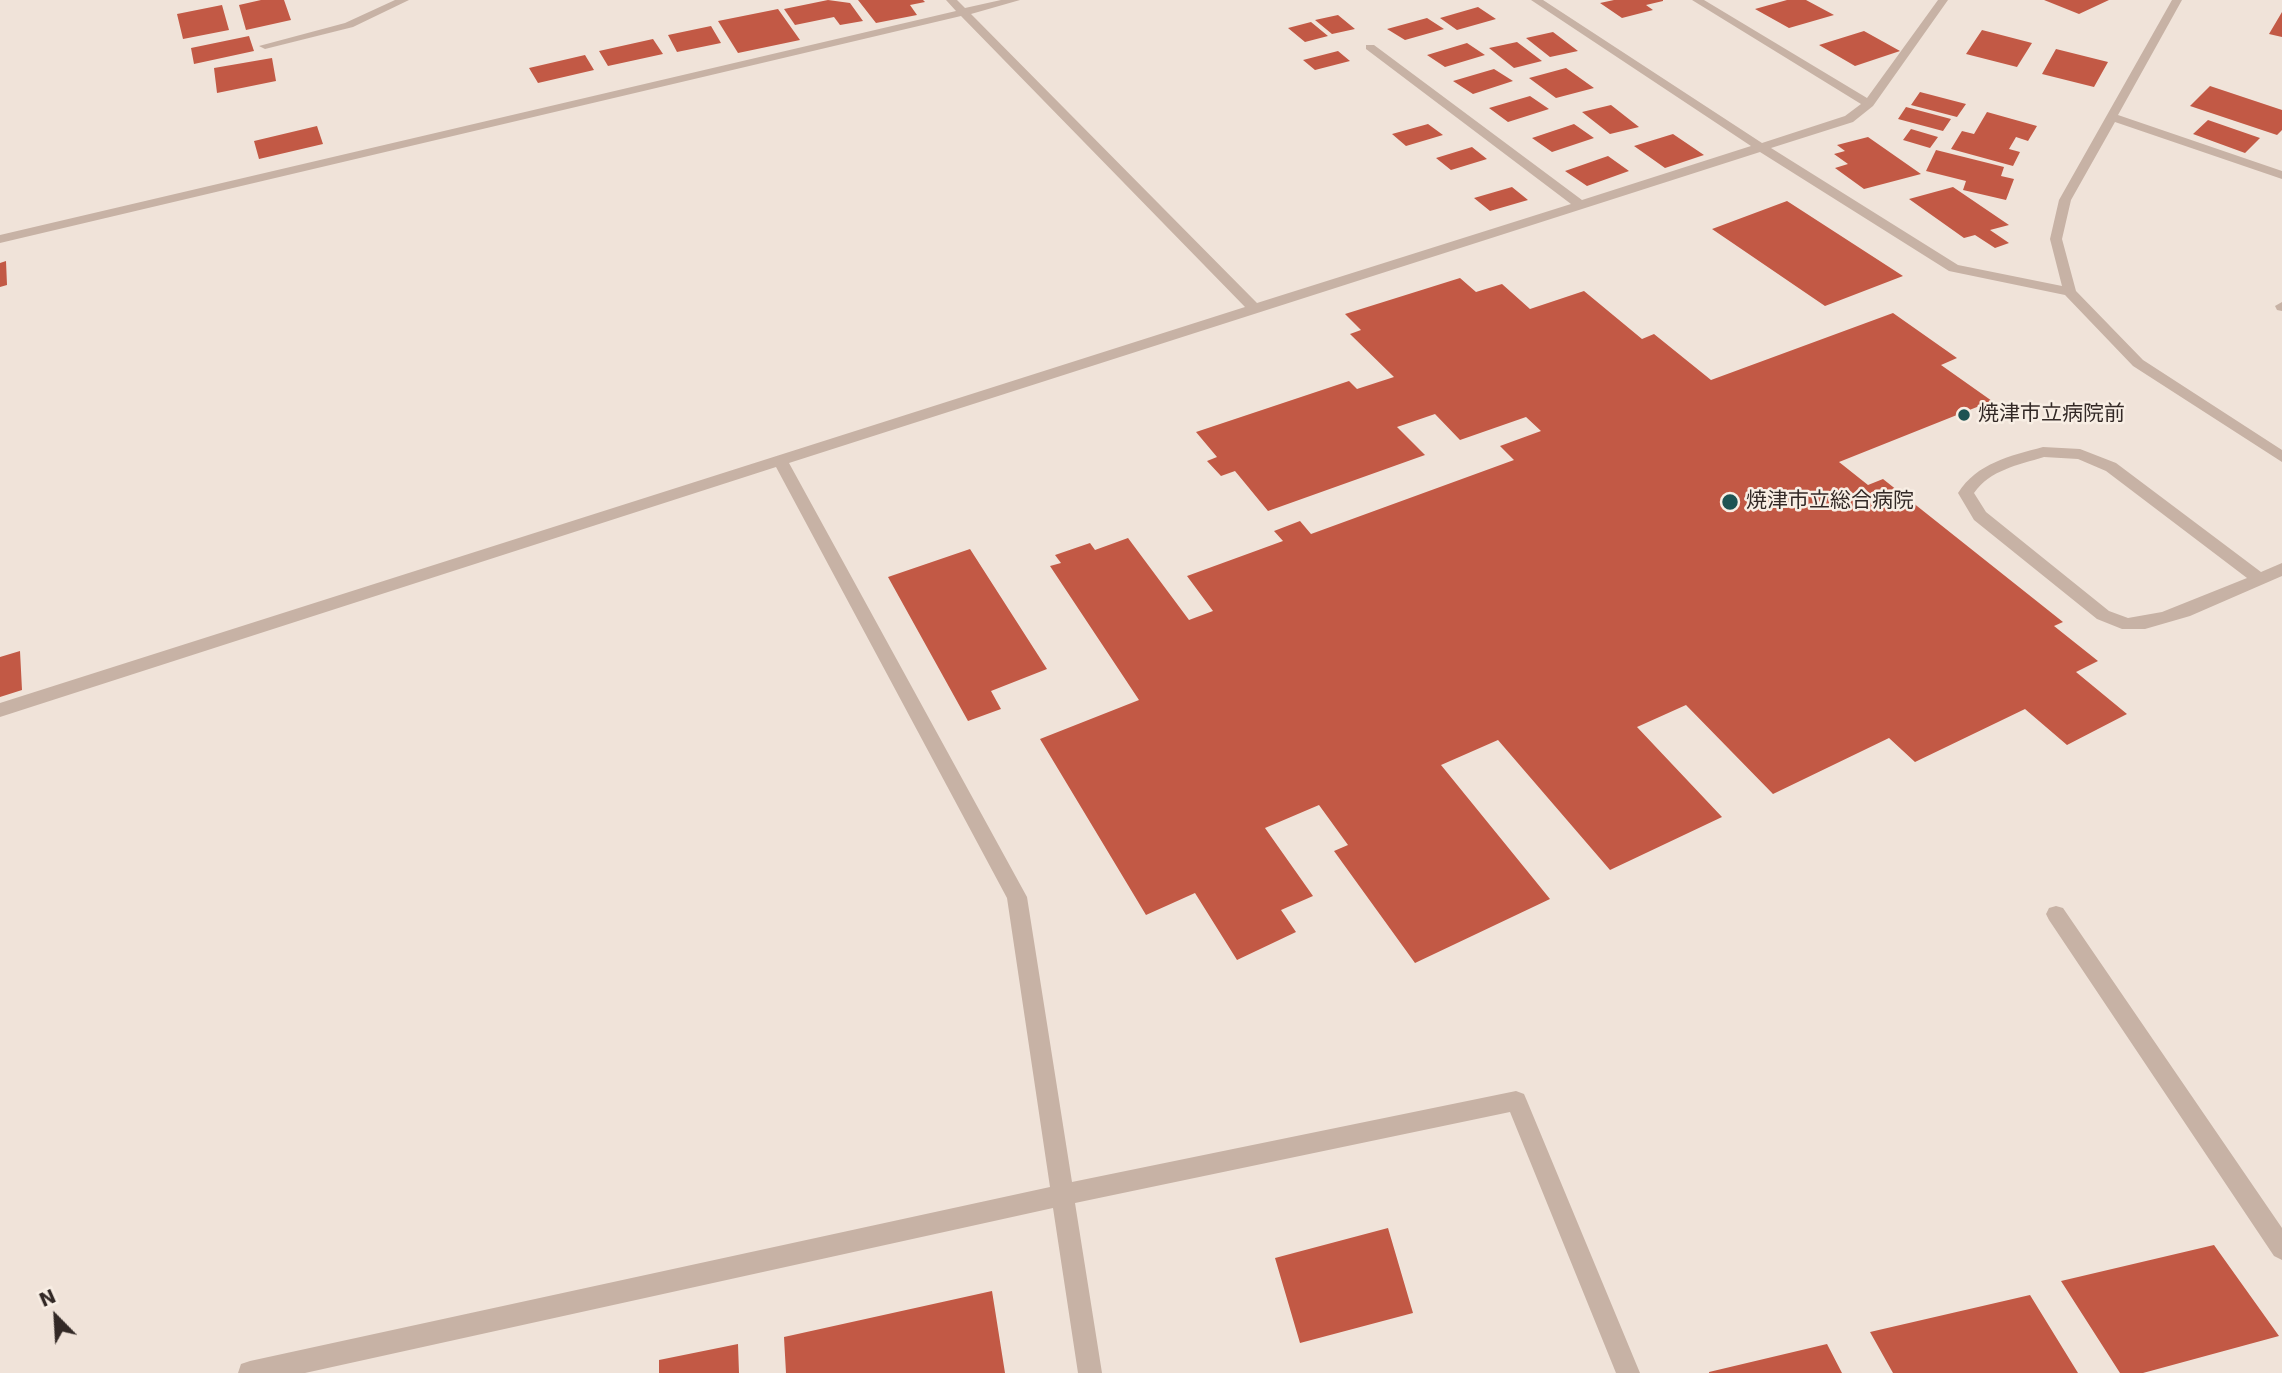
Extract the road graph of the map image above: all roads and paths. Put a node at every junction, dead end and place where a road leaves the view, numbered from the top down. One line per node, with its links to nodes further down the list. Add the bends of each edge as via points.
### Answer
1 (404, 0): 9 (street, via 349,25)
2 (951, 0): 8 (street)
3 (1015, 0): 8 (street)
4 (1536, 0): 13 (street)
5 (1697, 0): 11 (street)
6 (1943, 0): 11 (street)
7 (2177, 0): 12 (street)
8 (962, 12): 16 (street); 18 (street)
9 (265, 46)
10 (1370, 47): 15 (street)
11 (1869, 104): 13 (street, via 1850,119)
12 (2113, 117): 14 (street); 17 (street, via 2065,200 2056,239)
13 (1759, 146): 15 (street); 17 (street, via 1954,268)
14 (2282, 175)
15 (1579, 204): 18 (street)
16 (0, 239)
17 (2070, 292): 19 (street, via 2138,363)
18 (1254, 308): 20 (street)
19 (2282, 457)
20 (780, 462): 23 (street); 25 (street, via 1017,897)
21 (2282, 569): 22 (street)
22 (2259, 579): 22 (street, via 2164,618 2127,624 2103,615 1980,516 1966,493 1993,468 2043,452 2080,454 2111,467)
23 (0, 710)
24 (2056, 914): 26 (street)
25 (1063, 1195): 27 (street); 28 (street); 29 (street, via 1516,1101)
26 (2282, 1248)
27 (250, 1373)
28 (1090, 1373)
29 (1628, 1373)

